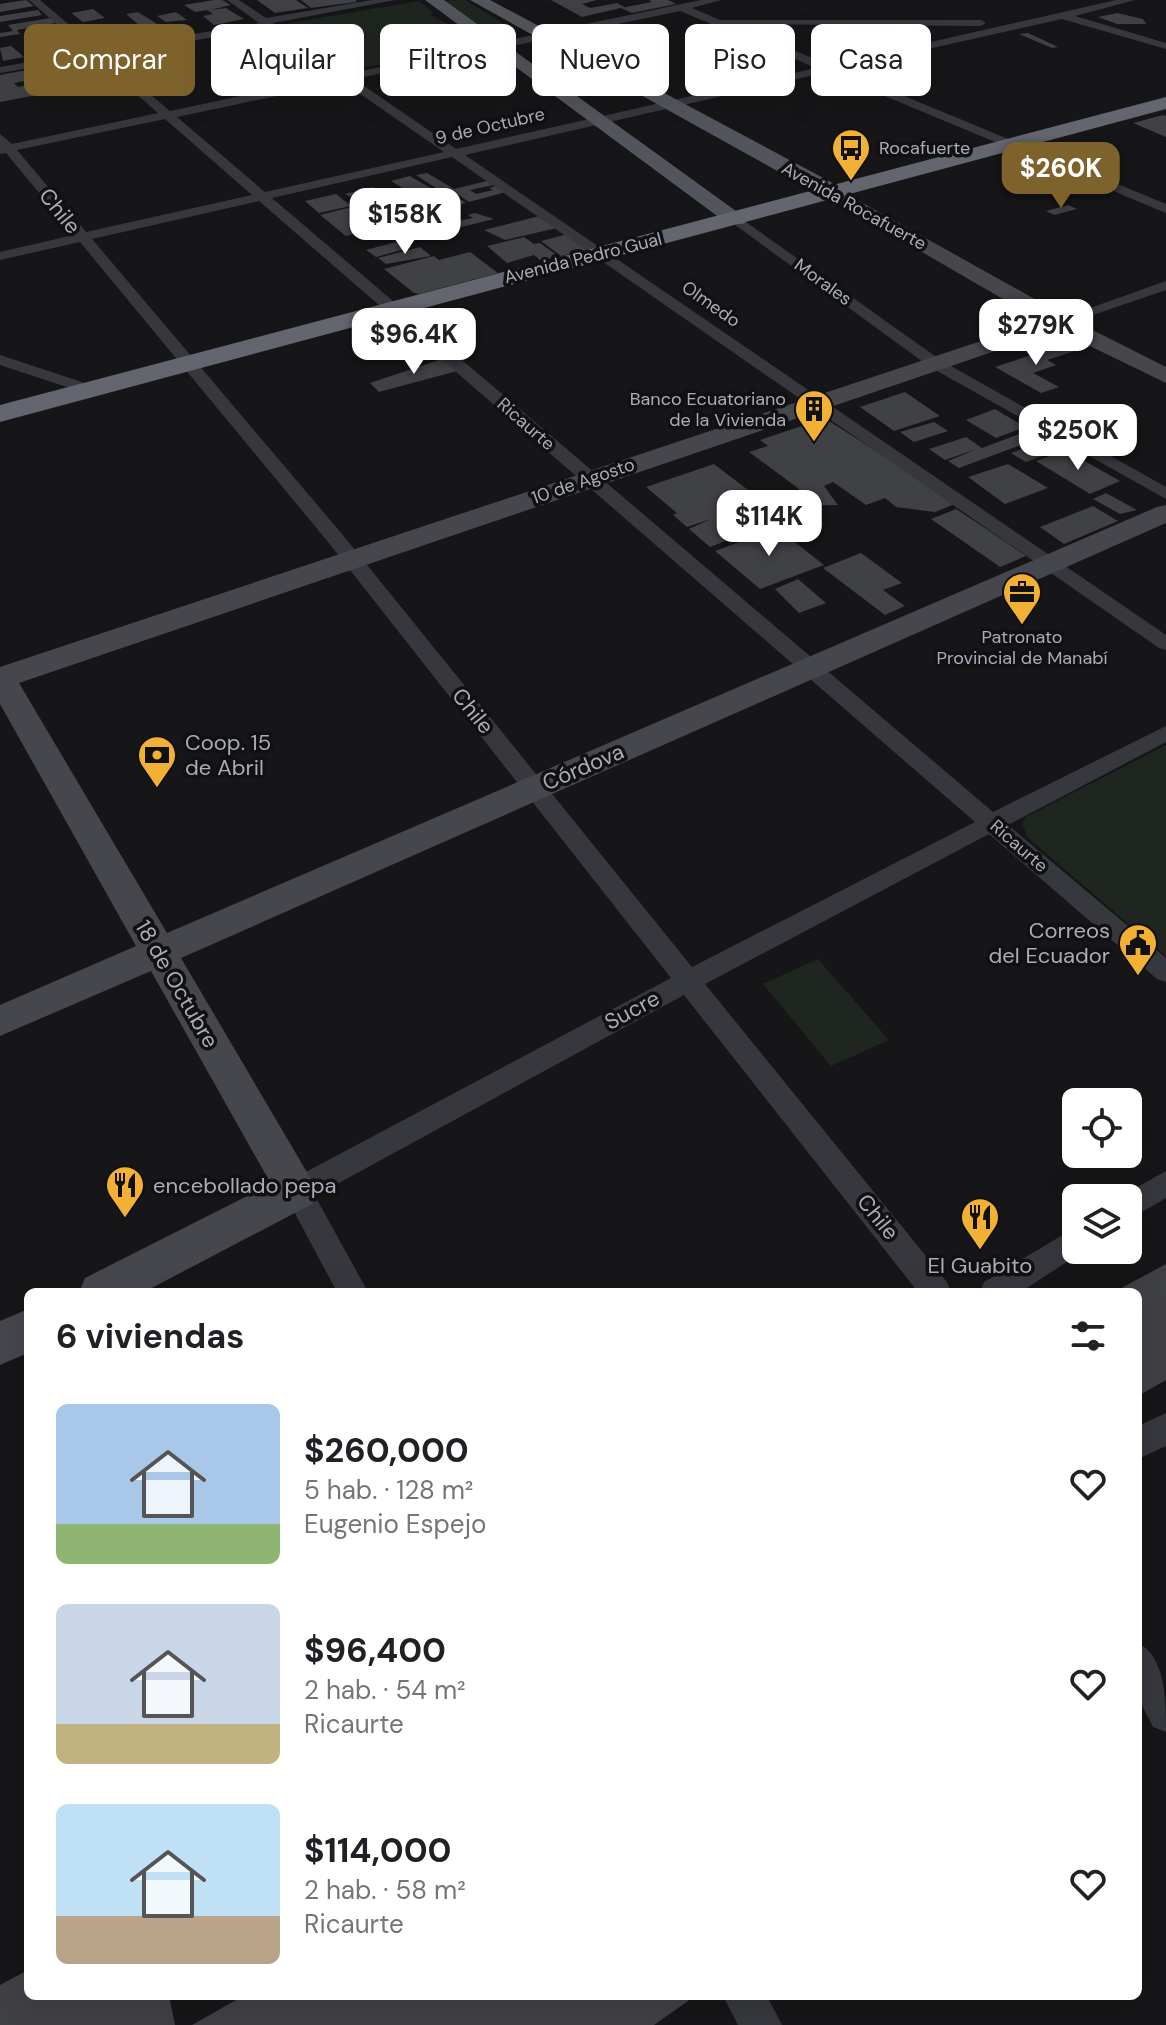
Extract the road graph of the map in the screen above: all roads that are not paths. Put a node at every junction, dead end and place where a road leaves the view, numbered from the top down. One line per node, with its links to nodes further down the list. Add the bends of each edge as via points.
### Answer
1 (34, 0): 12 (street, Ricaurte)
2 (232, 0): 11 (street, Olmedo)
3 (390, 0): 11 (street)
4 (433, 0): 14 (main road, Morales)
5 (478, 0): 19 (main road, Avenida Rocafuerte)
6 (716, 0): 8 (street)
7 (1130, 0): 9 (street, 9 de Octubre)
8 (680, 7): 10 (street); 15 (street)
9 (1062, 15): 17 (street, 9 de Octubre); 18 (street)
10 (712, 21): 17 (street, via 988,23); 25 (street)
11 (263, 22): 13 (street, Olmedo); 20 (street)
12 (62, 24)
13 (266, 24)
14 (465, 24)
15 (599, 24)
16 (1151, 27): 18 (street)
17 (1002, 28): 21 (street, 9 de Octubre)
18 (1104, 28): 22 (street)
19 (532, 30)
20 (195, 33)
21 (931, 44)
22 (1166, 46)
23 (24, 60): 26 (street)
24 (516, 61): 38 (main road, Morales)
25 (811, 62)
26 (0, 63)
27 (24, 65): 28 (street)
28 (0, 70)
29 (811, 71): 36 (street, 9 de Octubre)
30 (364, 92): 41 (street, Olmedo)
31 (145, 96): 37 (street, Ricaurte)
32 (257, 96): 37 (street)
33 (653, 96): 36 (main road, Avenida Rocafuerte)
34 (893, 96): 40 (street)
35 (1166, 103): 40 (highway, Avenida Pedro Gual)
36 (668, 104): 38 (street, 9 de Octubre); 42 (main road, Avenida Rocafuerte)
37 (167, 115): 39 (street); 43 (street, Ricaurte)
38 (597, 120): 41 (street, 9 de Octubre); 45 (main road, Morales)
39 (3, 145): 46 (street, Chile)
40 (1011, 145): 42 (highway, Avenida Pedro Gual); 44 (street)
41 (455, 152): 43 (street, 9 de Octubre); 47 (street, Olmedo)
42 (834, 193): 45 (highway, Avenida Pedro Gual); 51 (street, Avenida Rocafuerte)
43 (262, 196): 46 (street, 9 de Octubre); 50 (street, Ricaurte)
44 (1166, 209)
45 (736, 219): 47 (highway, Avenida Pedro Gual); 54 (street, Morales)
46 (81, 238): 48 (street, 9 de Octubre); 53 (street, Chile)
47 (601, 253): 50 (highway, Avenida Pedro Gual); 57 (street, Olmedo)
48 (0, 256)
49 (1166, 285): 51 (street, 10 de Agosto)
50 (392, 308): 53 (highway, Avenida Pedro Gual); 59 (street, Ricaurte)
51 (1059, 322): 54 (street, 10 de Agosto); 55 (street, Avenida Rocafuerte)
52 (0, 360): 56 (street)
53 (190, 361): 56 (highway, Avenida Pedro Gual); 62 (street, Chile)
54 (936, 364): 57 (street, 10 de Agosto); 60 (street, Morales)
55 (1166, 376)
56 (88, 389): 58 (highway, Avenida Pedro Gual)
57 (817, 402): 59 (street, 10 de Agosto); 63 (street, Olmedo)
58 (0, 414)
59 (589, 479): 62 (street, 10 de Agosto); 65 (street, Ricaurte)
60 (1166, 494)
61 (1166, 513): 63 (street, Córdova)
62 (352, 559): 66 (street, 10 de Agosto); 68 (street, Chile)
63 (1052, 565): 64 (street, Olmedo); 65 (street, Córdova)
64 (1166, 644)
65 (810, 669): 68 (street, Córdova); 69 (street, Ricaurte)
66 (0, 678): 70 (street, 18 de Octubre)
67 (1166, 733): 69 (street, Sucre)
68 (534, 788): 70 (street, Córdova); 72 (street, Chile)
69 (991, 822): 71 (street, Ricaurte); 72 (street, Sucre)
70 (160, 952): 73 (street, Córdova); 75 (street, 18 de Octubre)
71 (1166, 972)
72 (689, 980): 75 (street, Sucre); 80 (street, Chile)
73 (0, 1021)
74 (1166, 1183): 76 (street)
75 (297, 1191): 78 (street, Sucre); 79 (street, 18 de Octubre)
76 (1142, 1198)
77 (1062, 1249): 81 (street)
78 (109, 1288)
79 (351, 1288)
80 (933, 1288)
81 (1001, 1288)
82 (24, 1332): 83 (street)
83 (0, 1344)
84 (1166, 1429): 85 (street)
85 (1142, 1441)
86 (1142, 1669): 87 (street)
87 (1166, 1714)
88 (746, 2000): 89 (street)
89 (761, 2025)

